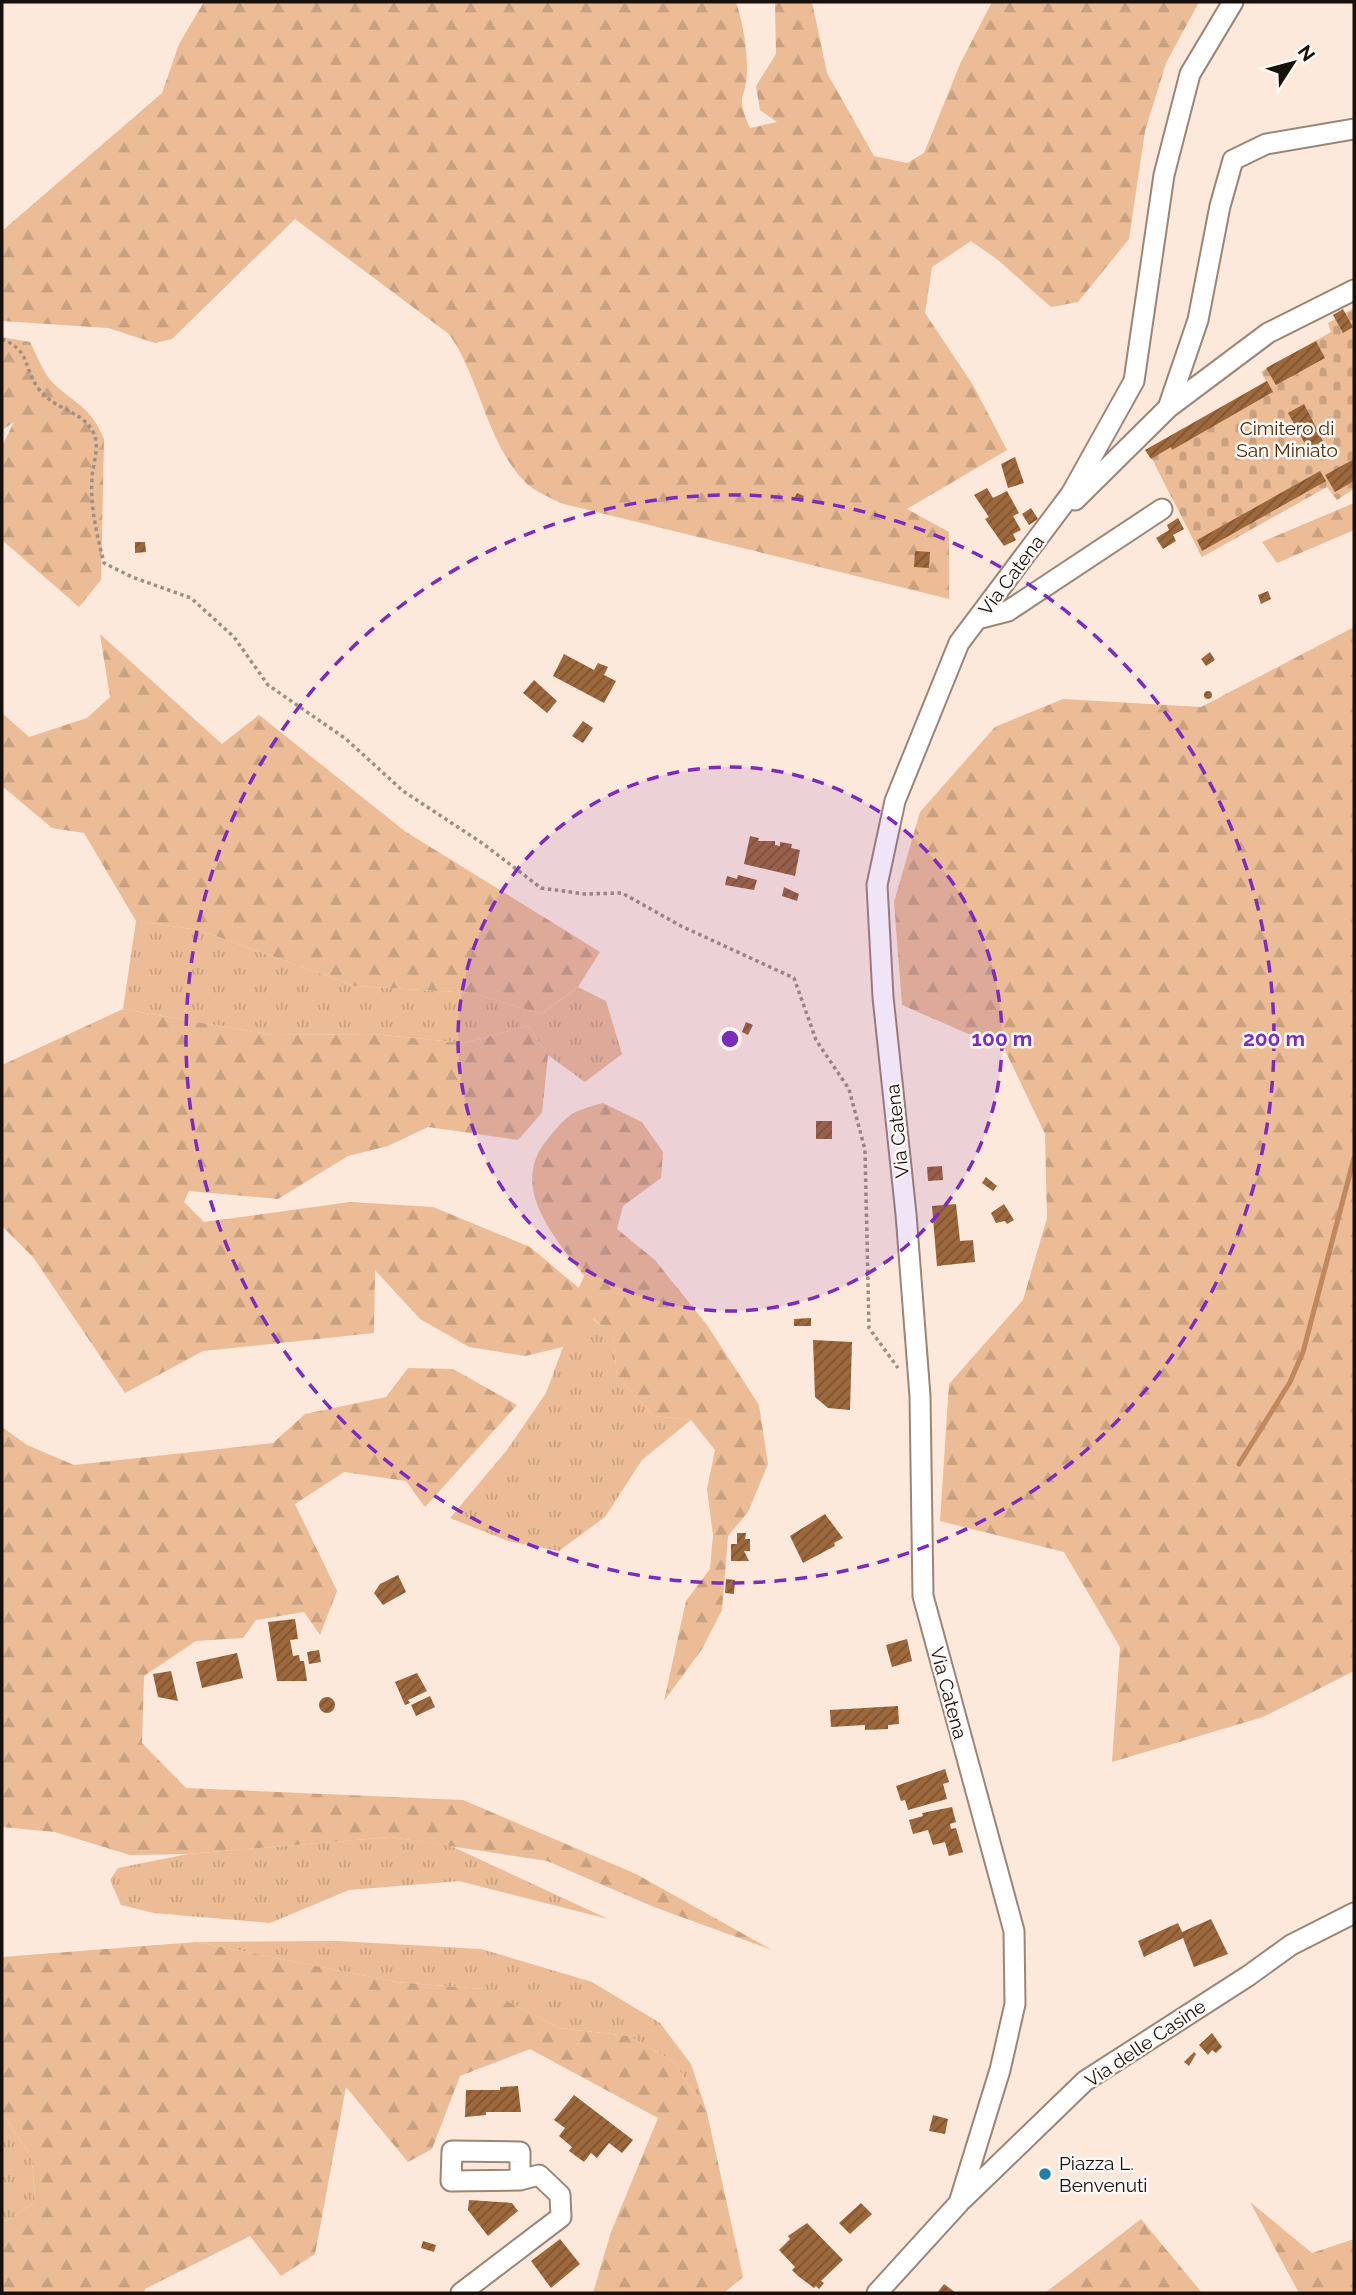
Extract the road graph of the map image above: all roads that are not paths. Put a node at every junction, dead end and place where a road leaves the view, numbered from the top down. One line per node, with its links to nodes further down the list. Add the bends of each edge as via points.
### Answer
1 (1233, 2): 6 (street, Via Catena, via 1190,75 1164,175 1134,380 1071,494)
2 (1354, 129): 4 (street, via 1266,144 1233,160 1198,320)
3 (1354, 290): 4 (street, via 1268,333)
4 (1168, 408): 6 (street)
5 (1162, 509): 7 (street, via 1008,611)
6 (1046, 528): 7 (street, Via Catena)
7 (977, 619): 10 (street, Via Catena, via 959,643 895,801 877,885 920,1396 923,1596 1014,1931 1015,2004)
8 (1354, 1913): 10 (street, Via delle Casine, via 1291,1944 1085,2081)
9 (520, 2180): 11 (street, via 540,2175 560,2195 561,2217)
10 (959, 2203): 12 (street, Via Catena)
11 (461, 2293)
12 (877, 2293)

